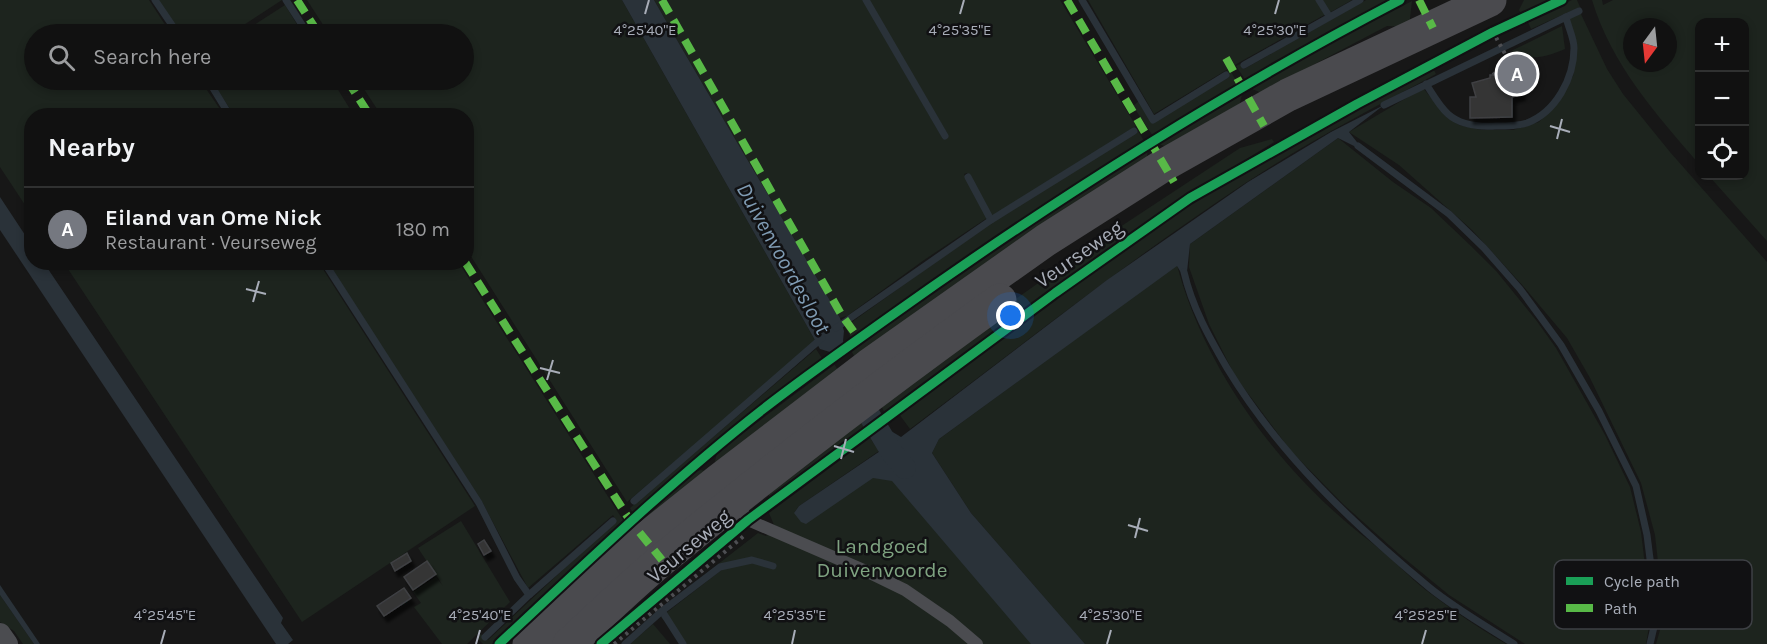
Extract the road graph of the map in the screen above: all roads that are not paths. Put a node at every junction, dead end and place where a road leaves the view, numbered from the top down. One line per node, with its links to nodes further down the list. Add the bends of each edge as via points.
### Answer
1 (1496, 25): 2 (main road, Veurseweg, via 1428,30 1288,95 1164,165 1046,240 846,398)
2 (736, 501): 5 (main road, Veurseweg, via 645,539); 6 (main road, Veurseweg, via 662,560); 7 (lane, via 905,590)
3 (0, 634): 4 (street)
4 (7, 644)
5 (529, 644)
6 (570, 644)
7 (977, 644)

